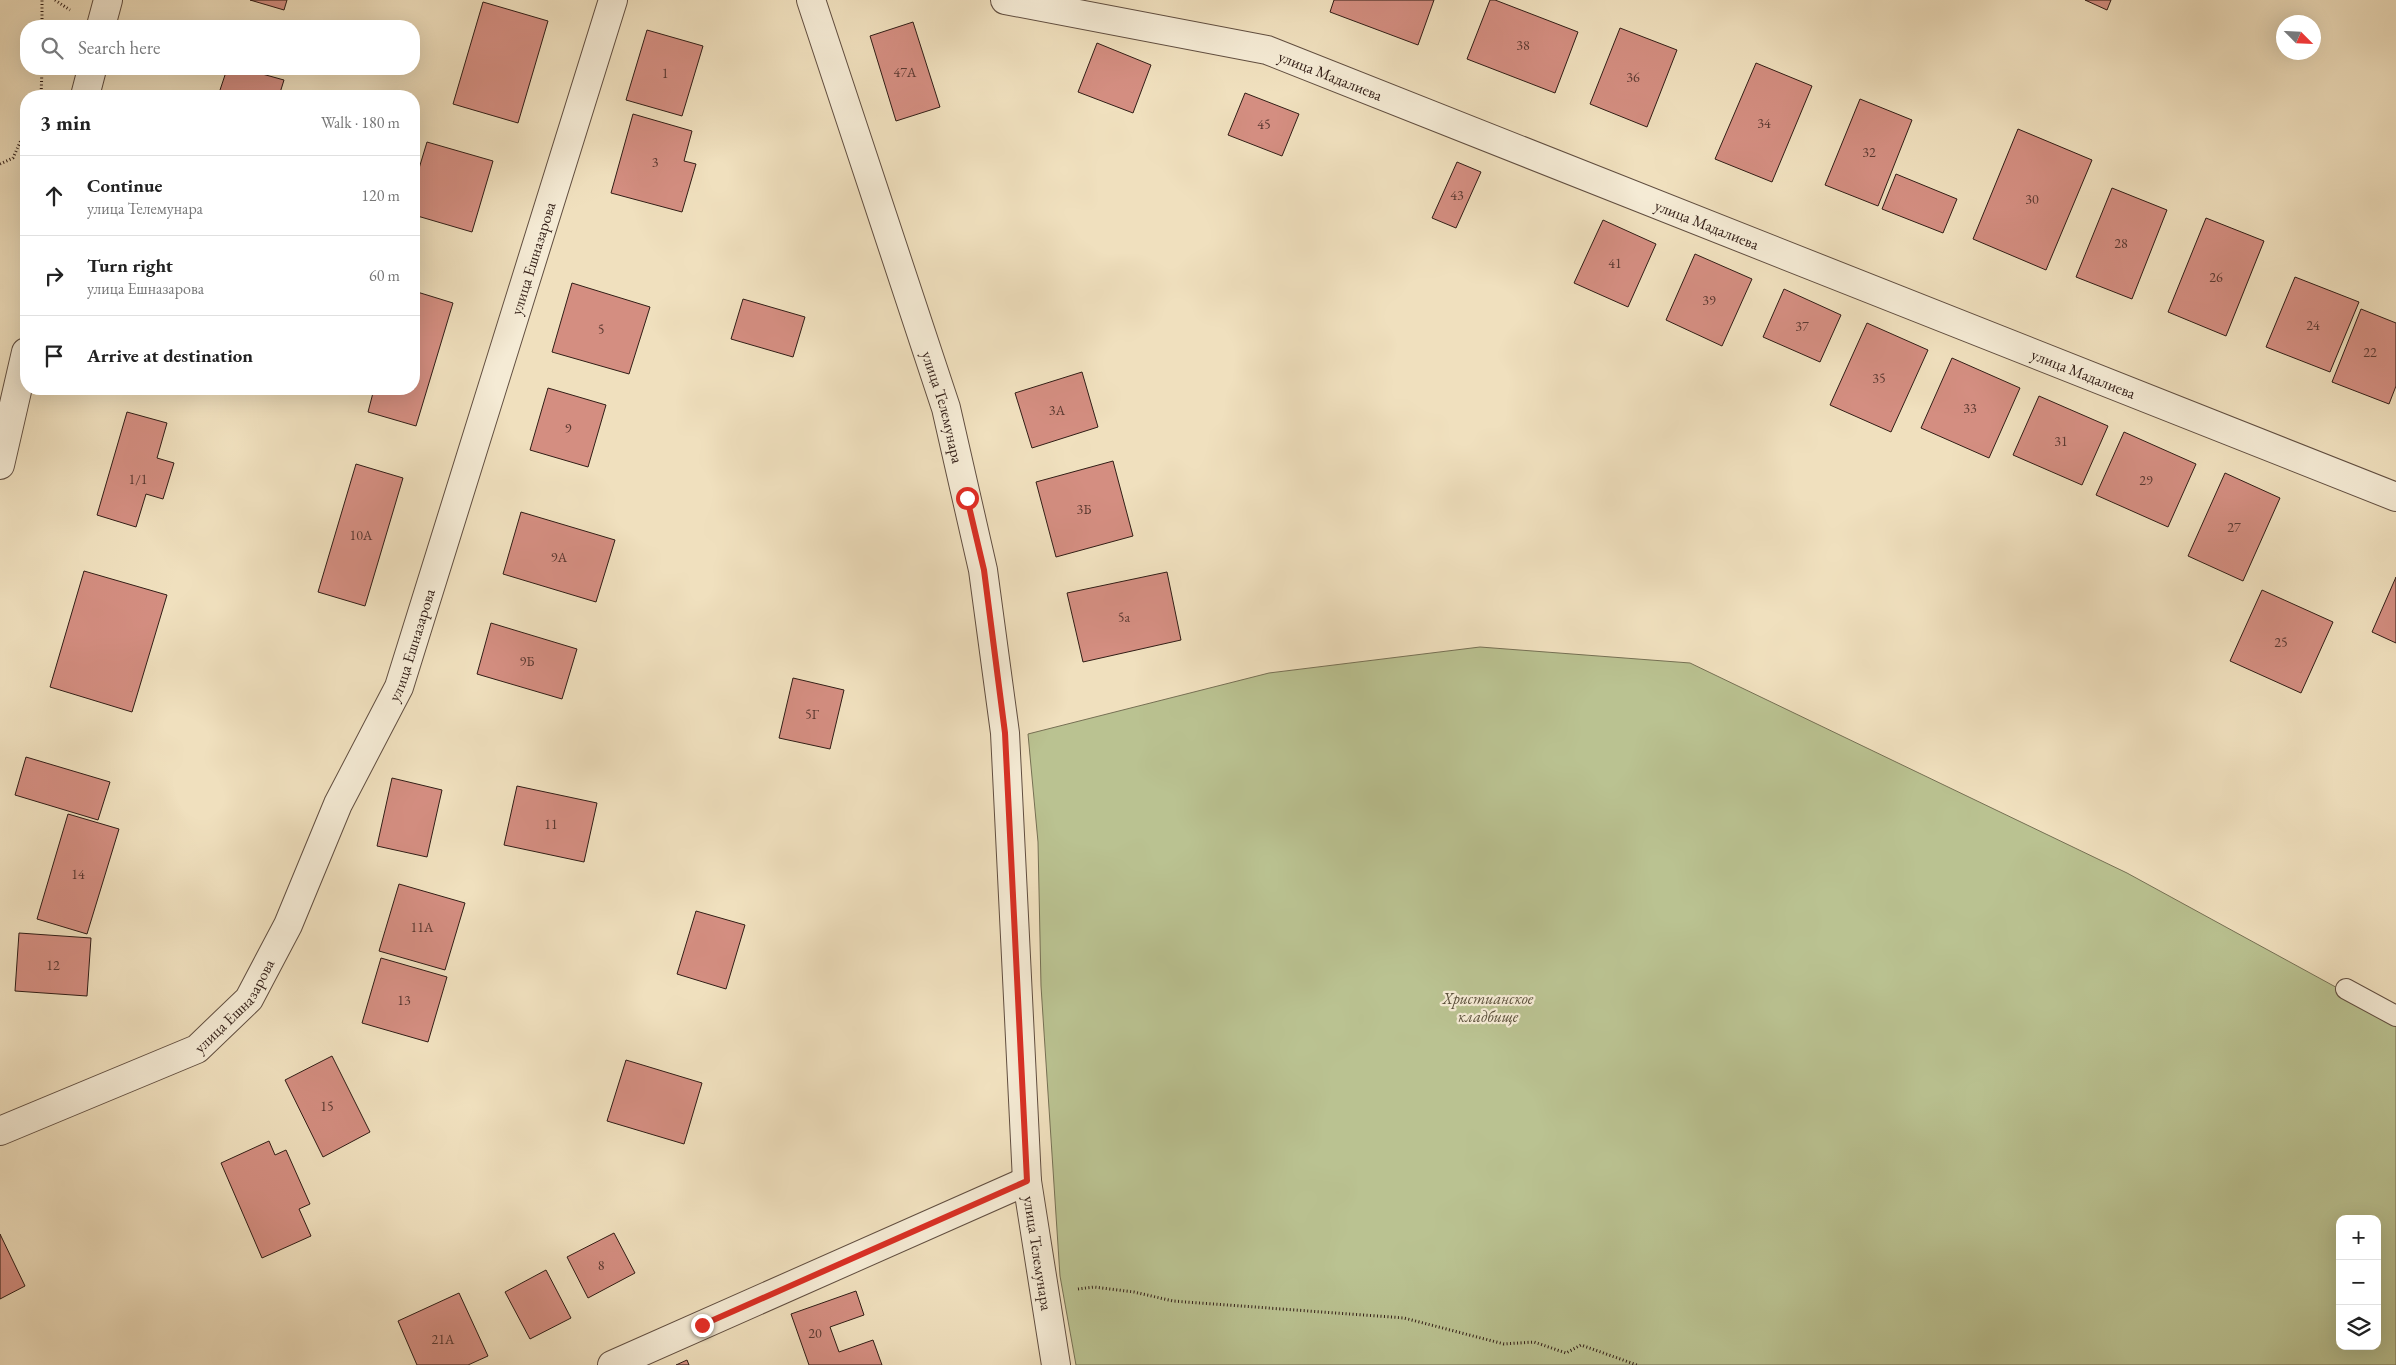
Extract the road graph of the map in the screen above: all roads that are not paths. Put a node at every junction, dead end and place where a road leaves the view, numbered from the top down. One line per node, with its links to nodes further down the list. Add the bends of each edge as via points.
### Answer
1 (108, 0): 5 (street)
2 (613, 0): 13 (street, улица Ешназарова, via 399,687 338,804 288,925 249,999 197,1049)
3 (811, 0): 14 (street, улица Телемунара, via 946,408 984,570 1005,733)
4 (1005, 0): 10 (street, улица Мадалиева, via 1267,50)
5 (103, 20)
6 (90, 75): 7 (street)
7 (87, 90)
8 (20, 378): 9 (street)
9 (0, 465)
10 (2396, 497)
11 (2346, 989): 12 (lane)
12 (2396, 1016)
13 (0, 1131)
14 (1027, 1181): 15 (street); 16 (street, улица Телемунара)
15 (612, 1365)
16 (1056, 1365)

